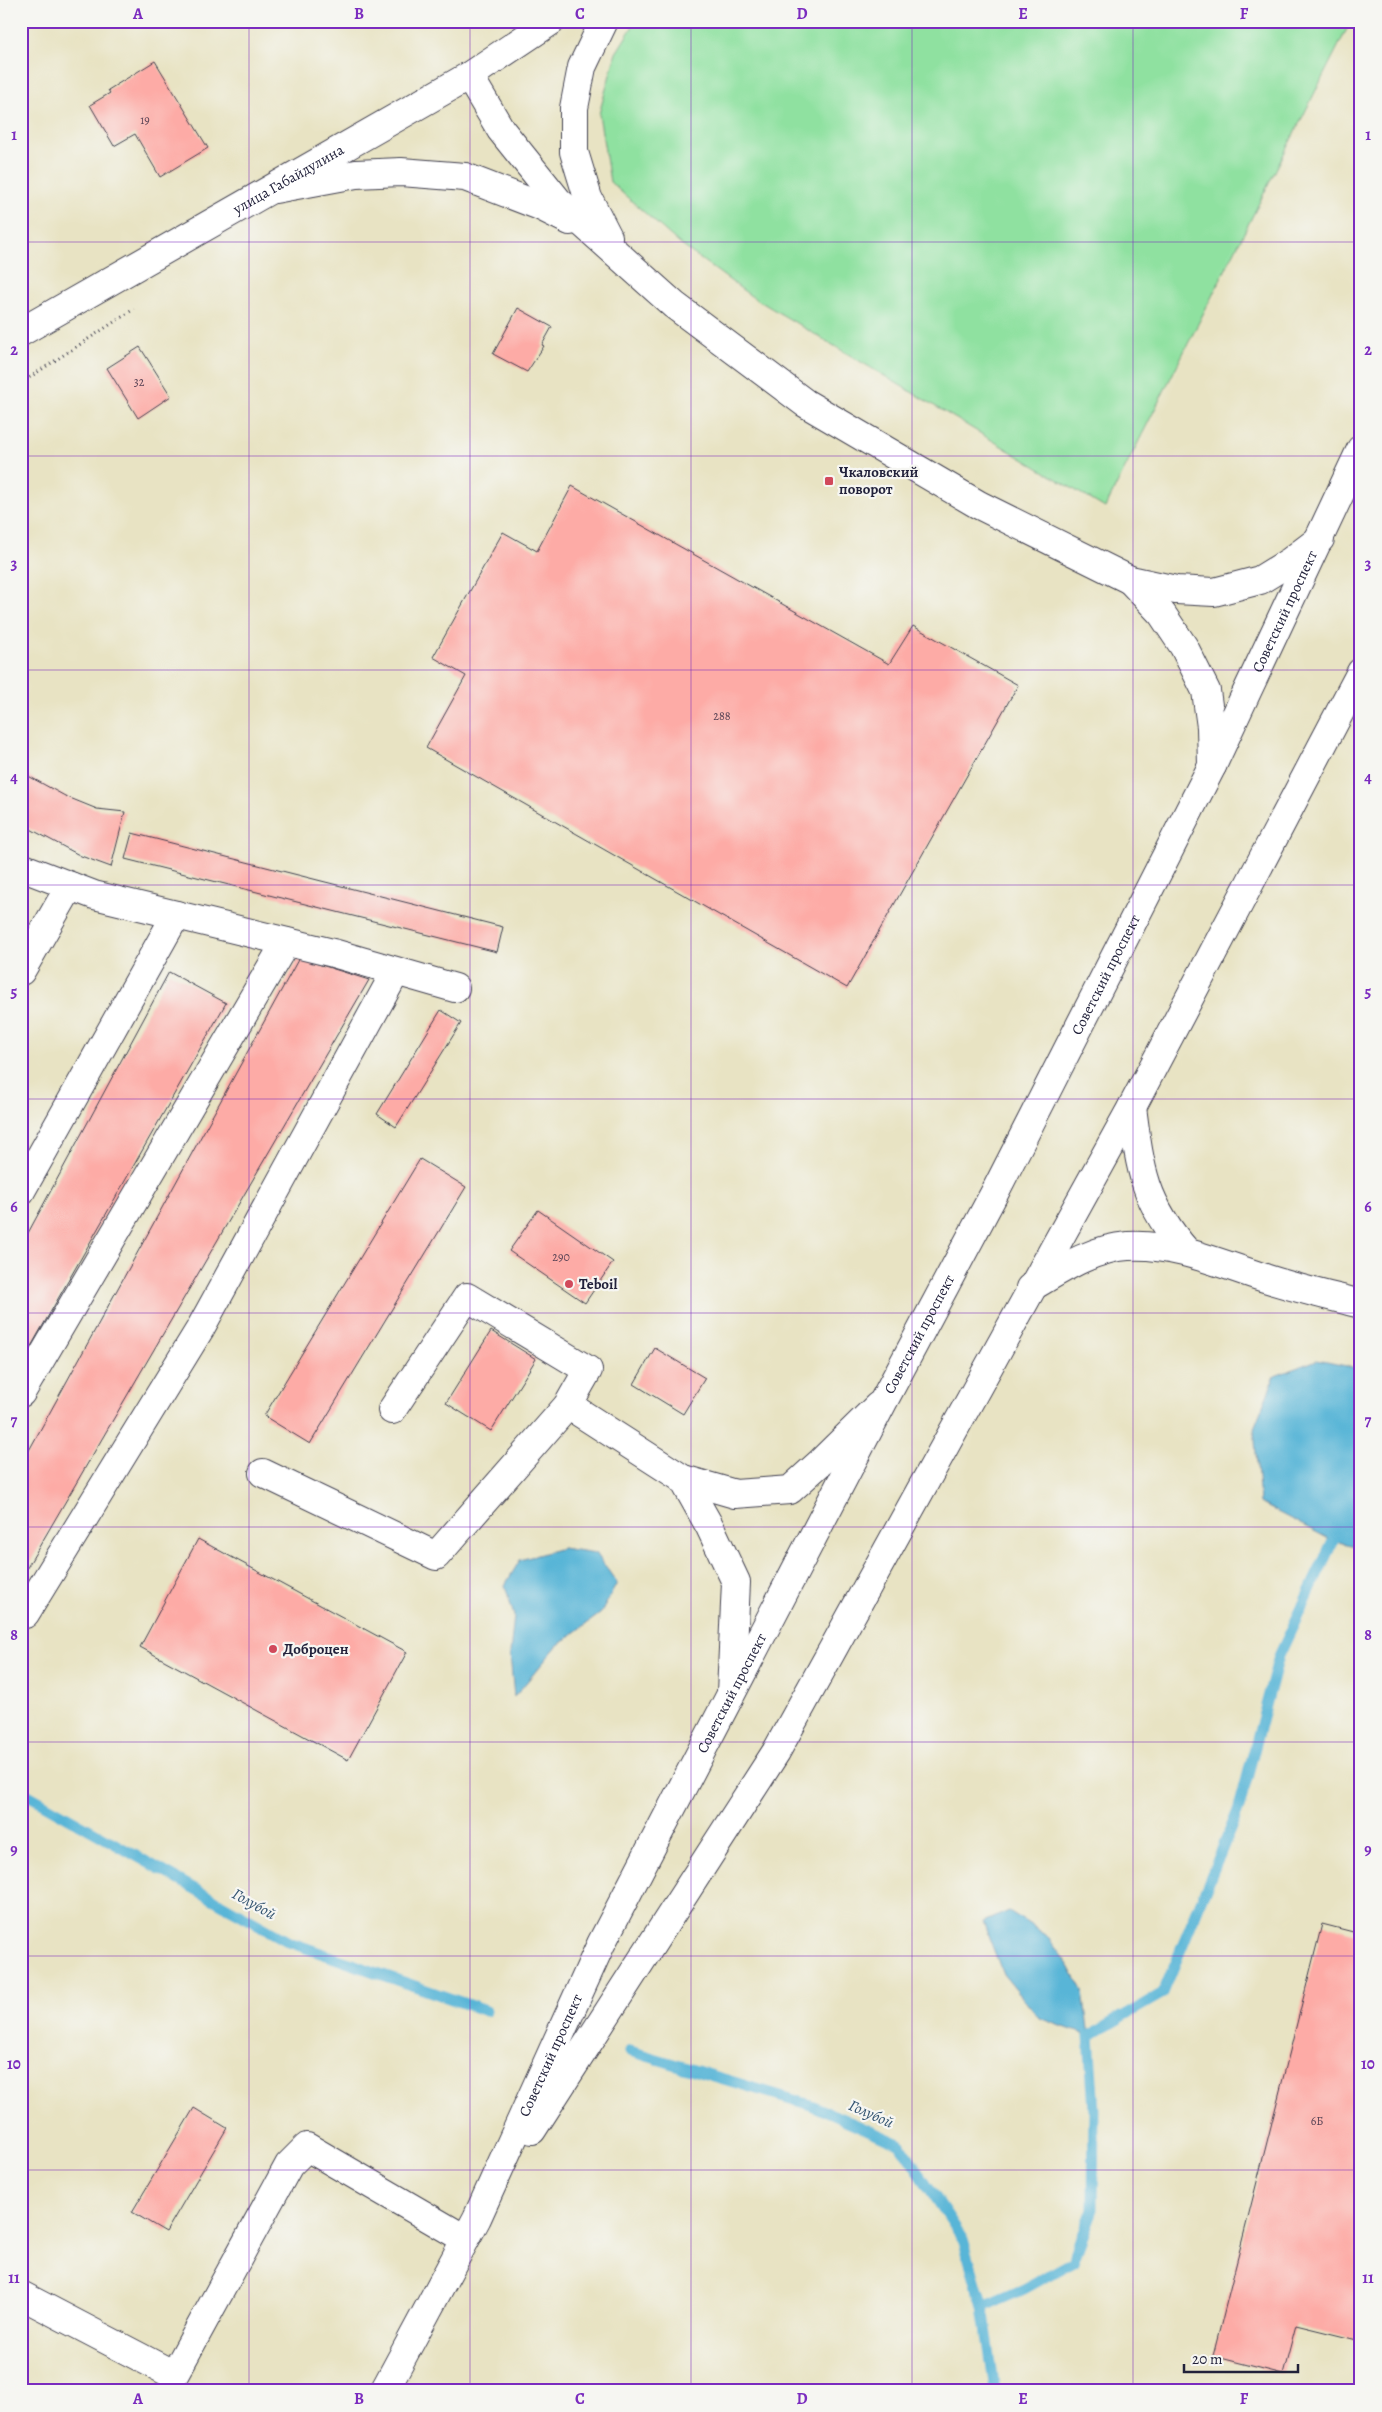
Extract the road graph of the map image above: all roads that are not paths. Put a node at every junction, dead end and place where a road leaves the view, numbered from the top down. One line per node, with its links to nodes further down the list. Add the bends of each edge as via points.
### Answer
1 (551, 21): 3 (main road, улица Габайдулина)
2 (604, 21): 6 (main road, via 582,67 574,108 574,152 588,198)
3 (469, 76): 4 (main road, улица Габайдулина); 5 (main road, via 501,130 558,201)
4 (275, 189): 5 (main road, via 356,174 401,172 465,177 540,206); 7 (main road, улица Габайдулина)
5 (593, 232): 6 (main road)
6 (616, 254): 10 (main road, via 674,305 805,403 979,505)
7 (21, 332)
8 (1361, 449): 9 (main road, Советский проспект)
9 (1320, 539): 10 (main road, via 1260,580 1214,592 1176,590); 12 (main road, Советский проспект)
10 (1130, 580): 12 (main road, via 1162,614 1184,647 1206,692)
11 (1361, 672): 20 (main road, Советский проспект)
12 (1212, 766): 26 (main road, Советский проспект, via 995,1192)
13 (21, 867): 14 (main road)
14 (70, 886): 15 (main road); 17 (main road)
15 (176, 915): 16 (main road); 21 (main road)
16 (286, 942): 18 (main road); 25 (main road)
17 (21, 971)
18 (394, 973): 19 (main road); 31 (main road, via 200,1329 25,1614)
19 (455, 988)
20 (1132, 1107): 22 (main road, via 1140,1166 1153,1202 1166,1228); 23 (main road, Советский проспект)
21 (21, 1191)
22 (1188, 1252): 23 (main road, via 1127,1246 1097,1253 1066,1266); 24 (main road, via 1271,1280)
23 (1030, 1288): 33 (main road, Советский проспект, via 776,1752 633,1970)
24 (1361, 1304)
25 (21, 1393)
26 (883, 1402): 30 (main road, via 790,1490 735,1494); 32 (main road, Советский проспект)
27 (568, 1405): 28 (main road, via 588,1370 467,1297); 29 (main road, via 436,1556); 30 (main road)
28 (392, 1410)
29 (263, 1473)
30 (683, 1479): 32 (main road, via 736,1582)
31 (21, 1613)
32 (731, 1692): 33 (main road, Советский проспект, via 601,1944)
33 (471, 2228): 34 (main road, via 307,2147 289,2165 174,2375); 35 (main road, Советский проспект)
34 (21, 2295)
35 (384, 2391)

